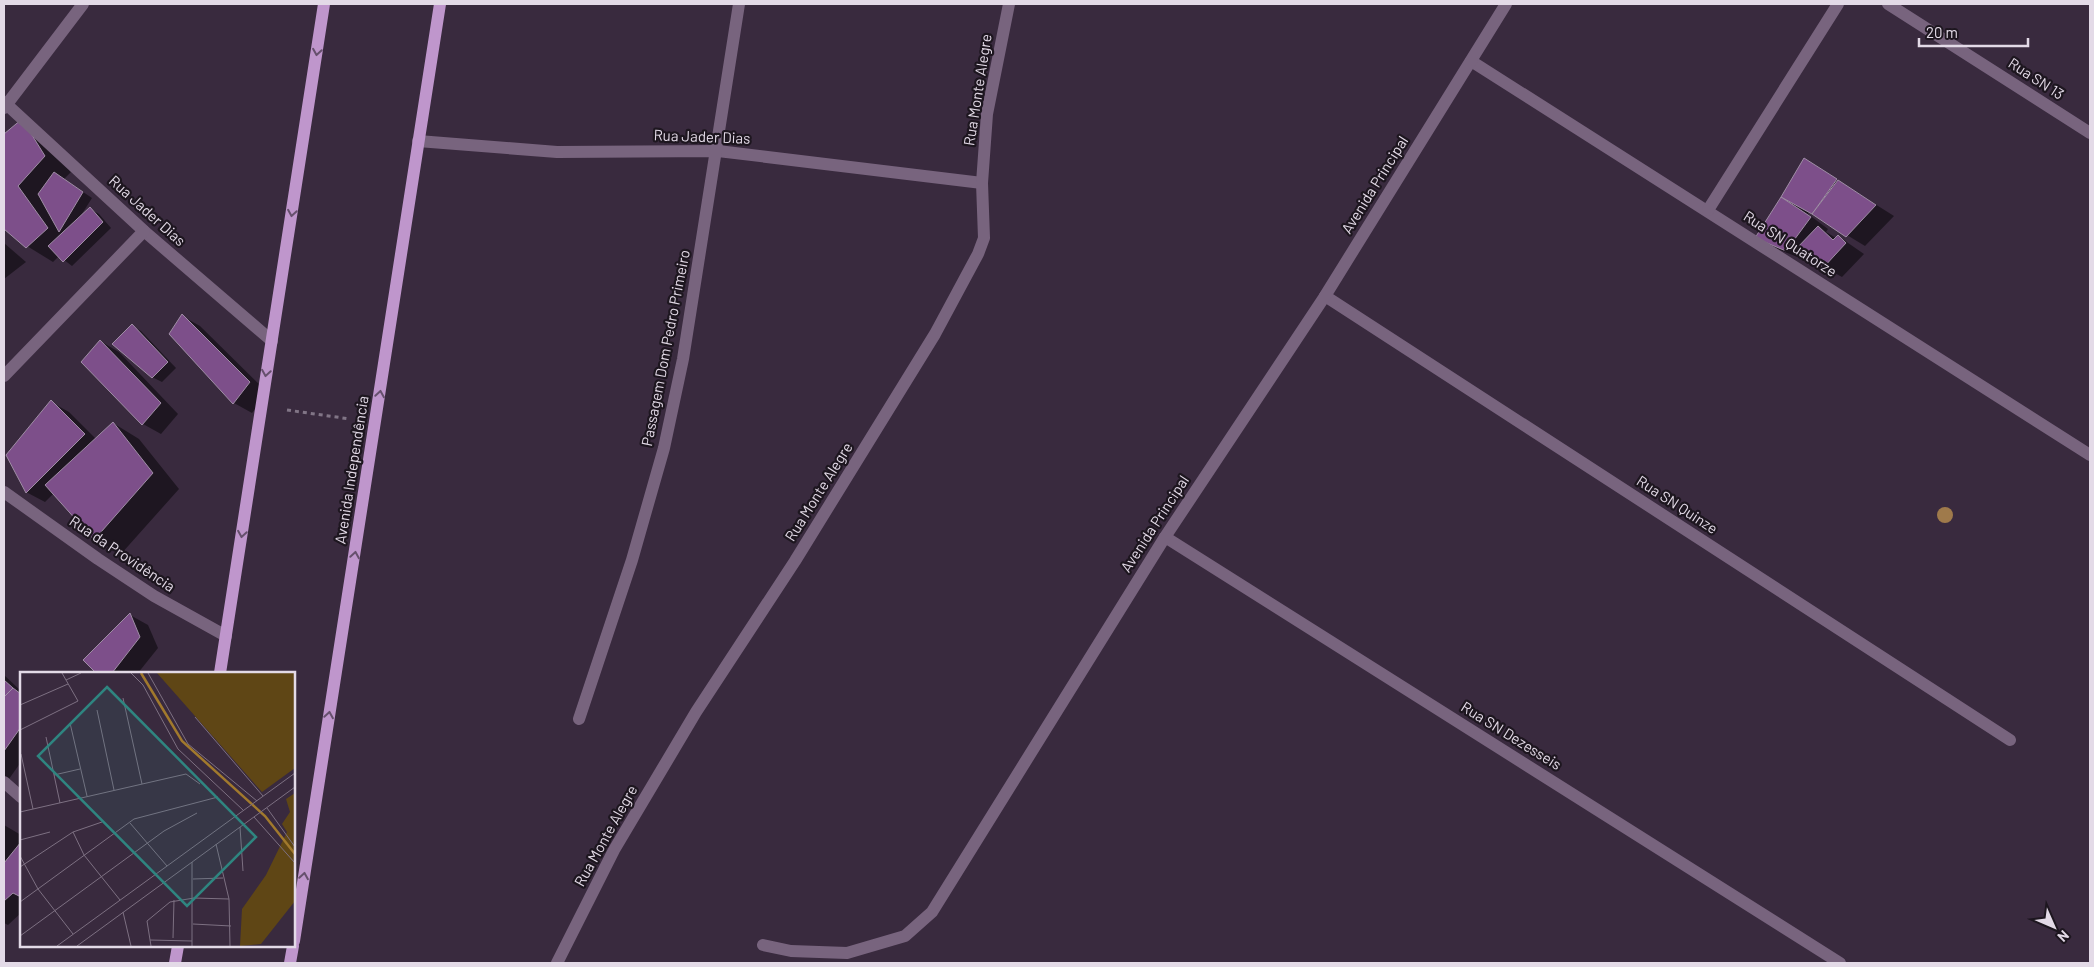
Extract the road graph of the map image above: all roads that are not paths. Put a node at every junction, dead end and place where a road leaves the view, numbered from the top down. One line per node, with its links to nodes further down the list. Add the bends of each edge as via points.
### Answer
1 (83, 4): 10 (street)
2 (324, 4): 18 (main road, one-way to 18)
3 (440, 4): 12 (main road, Avenida Independência)
4 (739, 4): 13 (street, Passagem Dom Pedro Primeiro)
5 (1009, 4): 14 (street, Rua Monte Alegre, via 987,114)
6 (1506, 4): 9 (street, Avenida Principal)
7 (1838, 4): 15 (street)
8 (1888, 4): 11 (street, Rua SN 13)
9 (1471, 61): 15 (street, Rua SN Quatorze); 17 (street, Avenida Principal)
10 (5, 105): 16 (street, Rua Jader Dias)
11 (2090, 133)
12 (418, 141): 13 (street, Rua Jader Dias, via 557,152); 29 (main road, Avenida Independência, one-way to 12)
13 (718, 151): 14 (street, Rua Jader Dias); 25 (street, Passagem Dom Pedro Primeiro, via 683,359 664,448 632,560)
14 (982, 183): 35 (street, Rua Monte Alegre, via 984,238 966,279 796,561 692,720 614,850)
15 (1708, 210): 20 (street, Rua SN Quatorze)
16 (144, 231): 18 (street, Rua Jader Dias); 19 (street)
17 (1326, 296): 22 (street, Avenida Principal); 26 (street, Rua SN Quinze)
18 (272, 341): 23 (main road, one-way to 23)
19 (4, 376)
20 (2090, 455)
21 (4, 492): 23 (street, Rua da Providência, via 154,596)
22 (1165, 537): 30 (street, Avenida Principal, via 932,912 905,936 847,953 791,951); 36 (street, Rua SN Dezesseis)
23 (226, 636): 24 (main road)
24 (220, 672)
25 (579, 719)
26 (2010, 740)
27 (4, 782): 28 (street)
28 (20, 796)
29 (295, 935)
30 (763, 945)
31 (178, 947): 33 (main road)
32 (293, 947): 34 (main road)
33 (175, 963)
34 (290, 963)
35 (557, 963)
36 (1840, 963)

